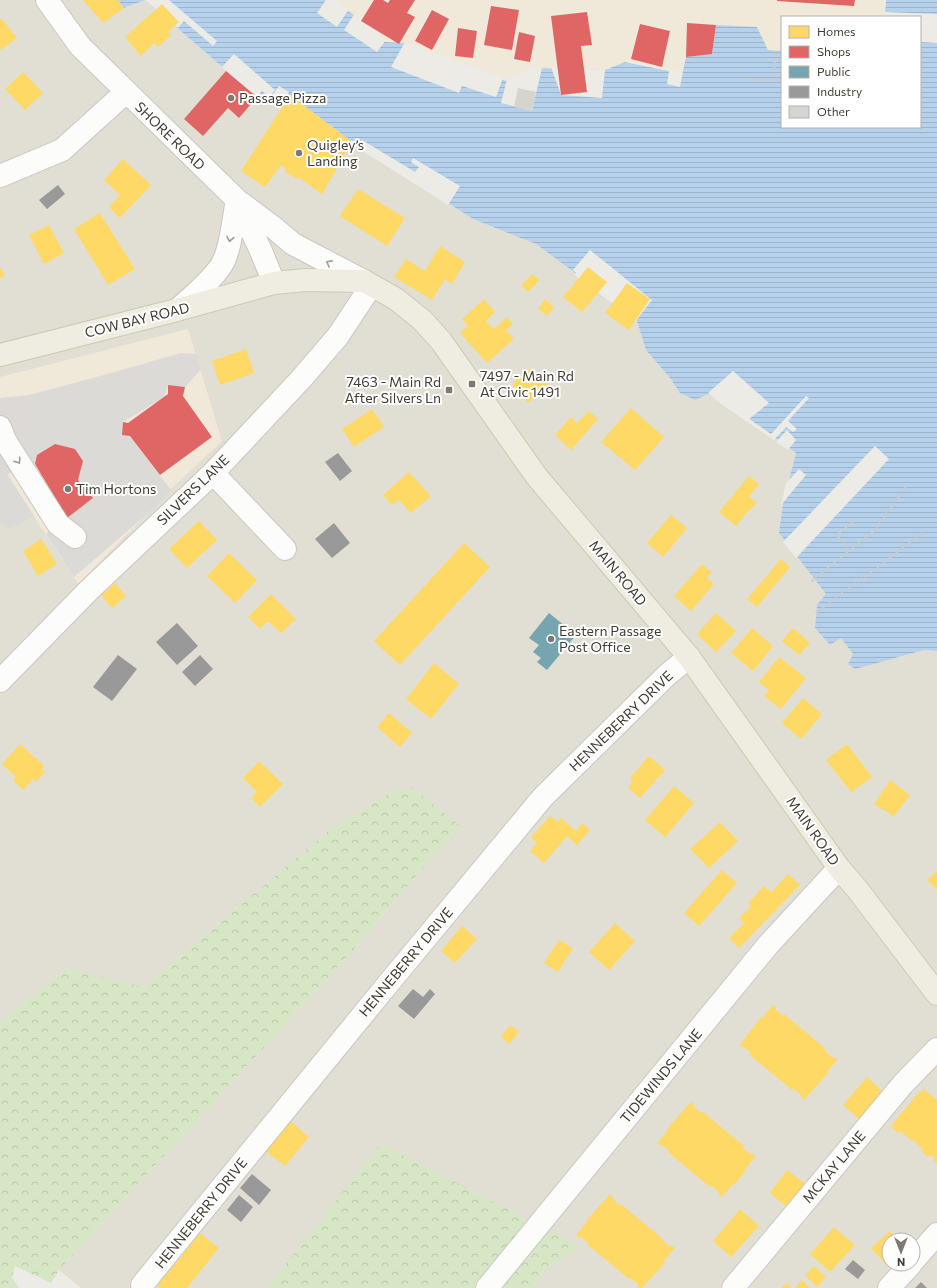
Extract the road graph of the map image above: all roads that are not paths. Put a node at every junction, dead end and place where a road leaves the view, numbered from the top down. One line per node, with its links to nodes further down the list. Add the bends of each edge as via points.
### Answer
1 (47, 0): 2 (street, SHORE ROAD, via 80,46)
2 (126, 92): 3 (street, via 62,150); 4 (street, SHORE ROAD)
3 (0, 176)
4 (237, 200): 5 (street, SHORE ROAD); 6 (street, one-way to 4, via 293,244); 7 (street, one-way to 7, via 228,248 220,266)
5 (274, 283): 6 (main road, MAIN ROAD, via 306,280); 7 (main road, COW BAY ROAD)
6 (367, 284): 10 (street, SILVERS LANE, via 338,336); 13 (main road, MAIN ROAD, via 396,300 422,320 441,341 537,477)
7 (177, 310): 8 (main road, COW BAY ROAD)
8 (0, 355)
9 (0, 427): 11 (street, one-way to 11, via 6,442 58,524)
10 (213, 473): 12 (street); 14 (street, SILVERS LANE, via 89,590)
11 (75, 537)
12 (285, 549)
13 (689, 657): 15 (main road, MAIN ROAD); 21 (street, HENNEBERRY DRIVE, via 667,675 543,797)
14 (0, 681)
15 (840, 868): 16 (main road, MAIN ROAD); 22 (street, TIDEWINDS LANE, via 768,945)
16 (937, 994)
17 (937, 1049): 23 (street, MCKAY LANE, via 903,1084)
18 (937, 1234): 19 (street)
19 (921, 1252)
20 (904, 1272): 24 (street)
21 (142, 1285)
22 (487, 1288)
23 (733, 1288)
24 (889, 1288)

